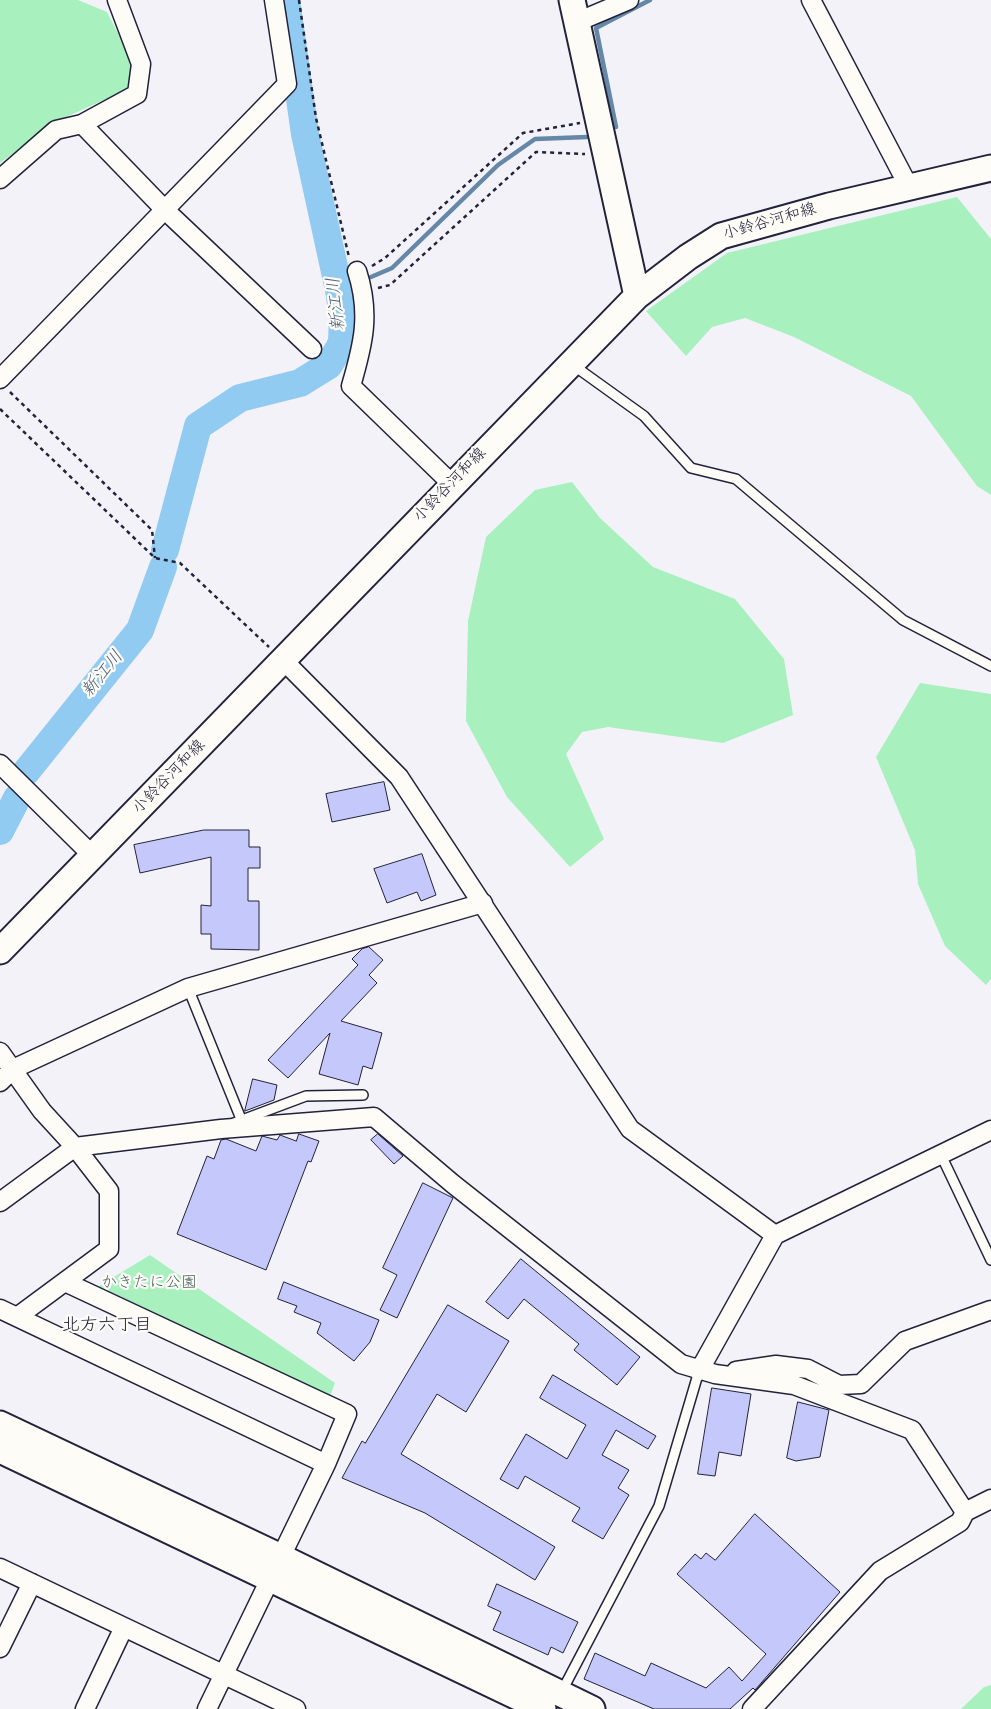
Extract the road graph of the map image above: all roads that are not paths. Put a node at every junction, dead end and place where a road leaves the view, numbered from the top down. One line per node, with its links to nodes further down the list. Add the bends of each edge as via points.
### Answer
1 (117, 0): 6 (street, via 141,64 137,94)
2 (274, 0): 10 (street, via 287,84)
3 (629, 0): 5 (street)
4 (811, 0): 9 (street)
5 (574, 11): 12 (main road)
6 (82, 124): 8 (street, via 56,130); 10 (street)
7 (990, 172): 9 (main road, 小鈴谷河和線)
8 (0, 178)
9 (910, 189): 12 (main road, 小鈴谷河和線, via 829,206 721,236)
10 (165, 210): 13 (street); 15 (street)
11 (357, 271): 16 (street, via 364,292 364,340 351,386)
12 (637, 296): 14 (main road, 小鈴谷河和線)
13 (312, 349)
14 (571, 364): 16 (main road, 小鈴谷河和線); 18 (lane, via 644,416 691,468 736,479 903,620)
15 (3, 384)
16 (452, 485): 17 (main road, 小鈴谷河和線)
17 (284, 661): 20 (main road, 小鈴谷河和線); 21 (street, via 399,777)
18 (991, 666)
19 (0, 764): 20 (street)
20 (93, 856): 22 (main road, 小鈴谷河和線)
21 (482, 903): 23 (street); 34 (street, via 630,1129)
22 (0, 951)
23 (188, 988): 25 (street); 28 (lane)
24 (0, 1052): 25 (street)
25 (13, 1069): 26 (street); 31 (street, via 42,1110)
26 (0, 1082)
27 (363, 1095): 28 (lane, via 306,1096)
28 (242, 1119): 29 (lane)
29 (220, 1129): 31 (street); 40 (street, via 374,1117 453,1184 681,1364)
30 (991, 1130): 32 (street)
31 (75, 1147): 33 (street); 36 (street, via 108,1191 109,1249)
32 (941, 1155): 34 (street); 35 (lane)
33 (0, 1202)
34 (776, 1235): 40 (street)
35 (991, 1260)
36 (65, 1282): 39 (street); 43 (street, via 347,1414)
37 (0, 1309): 39 (street)
38 (991, 1310): 40 (street, via 905,1341 861,1384 839,1385 808,1370 776,1365)
39 (17, 1317): 43 (street)
40 (707, 1373): 45 (street, via 794,1385 912,1430); 52 (lane, via 659,1506)
41 (0, 1424): 47 (main road)
42 (0, 1450): 47 (main road)
43 (326, 1464): 47 (street)
44 (991, 1499): 45 (street)
45 (965, 1512): 57 (street, via 960,1522 880,1571)
46 (0, 1568): 48 (street)
47 (275, 1568): 51 (street); 52 (main road)
48 (32, 1583): 49 (street); 50 (street)
49 (124, 1627): 51 (street); 53 (street)
50 (0, 1648)
51 (224, 1674): 54 (street); 55 (street)
52 (554, 1702): 56 (main road)
53 (85, 1709)
54 (207, 1709)
55 (296, 1709)
56 (592, 1709)
57 (752, 1709)

